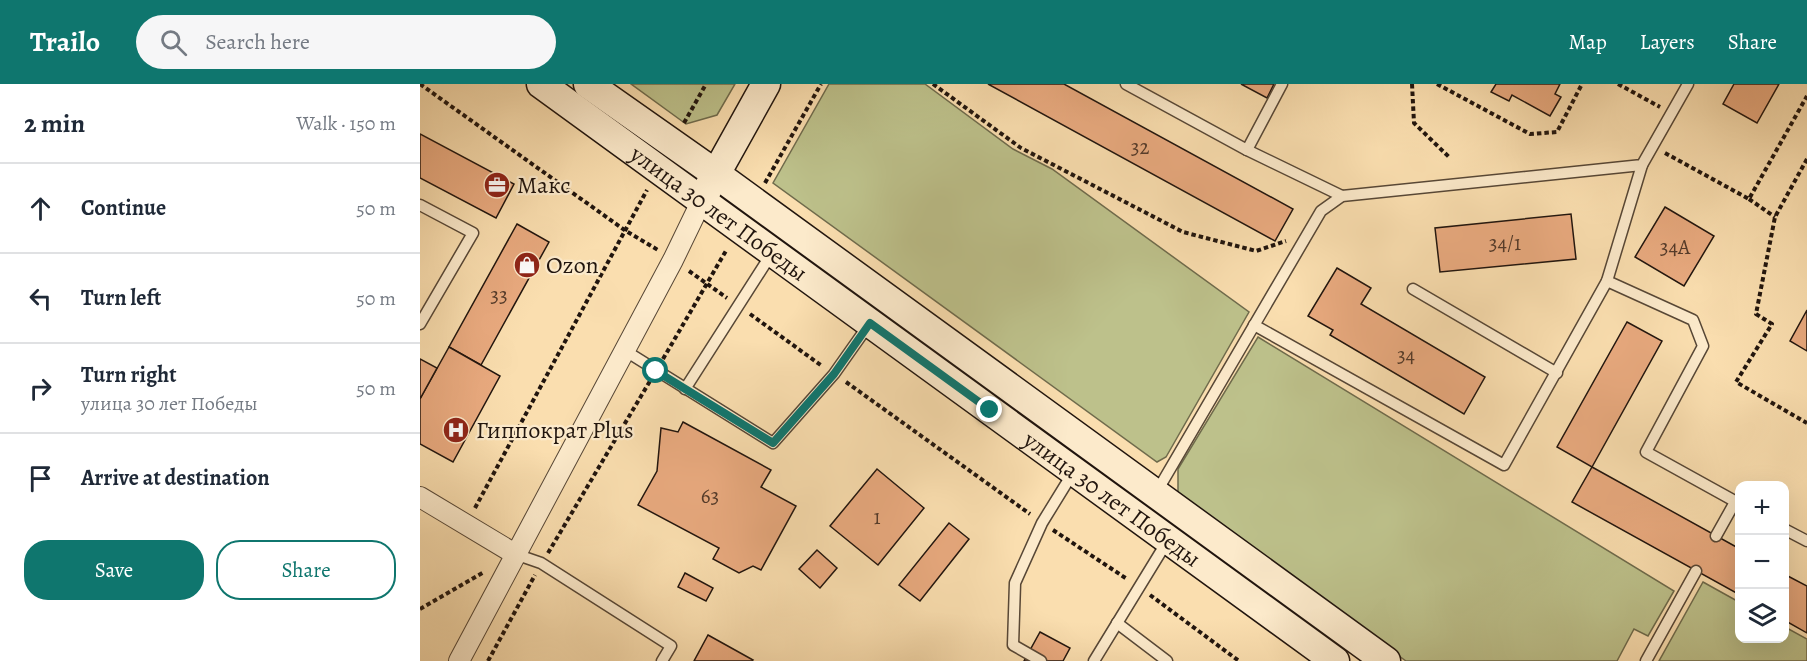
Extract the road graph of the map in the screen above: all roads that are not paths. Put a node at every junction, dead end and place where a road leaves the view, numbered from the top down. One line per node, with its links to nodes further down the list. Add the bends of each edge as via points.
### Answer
1 (540, 84): 11 (main road, улица 30 лет Победы)
2 (588, 84): 9 (main road)
3 (766, 84): 9 (main road)
4 (1126, 84): 7 (lane)
5 (1282, 84): 7 (lane)
6 (1688, 84): 8 (lane)
7 (1246, 150): 10 (lane)
8 (1642, 165): 10 (lane); 14 (lane)
9 (716, 174): 11 (main road); 23 (main road)
10 (1342, 196): 18 (lane, via 1321,211)
11 (702, 201): 13 (main road, улица 30 лет Победы); 19 (street)
12 (420, 205): 17 (lane, via 473,233)
13 (773, 252): 16 (main road, улица 30 лет Победы); 21 (lane)
14 (1607, 281): 20 (lane); 25 (lane, via 1693,320 1702,346 1646,452)
15 (1413, 289): 20 (lane)
16 (870, 323): 21 (lane, via 834,374 773,443); 22 (main road, улица 30 лет Победы)
17 (420, 324)
18 (1254, 325): 20 (lane, via 1504,465); 23 (lane)
19 (624, 350): 21 (lane); 31 (street)
20 (1557, 373)
21 (685, 389)
22 (1074, 471): 29 (main road, улица 30 лет Победы); 36 (lane, via 1042,523 1015,583 1013,645)
23 (1155, 494): 40 (main road)
24 (420, 497): 31 (street)
25 (1735, 502)
26 (1735, 506): 28 (lane)
27 (1789, 531): 30 (lane)
28 (1716, 536)
29 (1168, 540): 33 (lane); 39 (main road, улица 30 лет Победы)
30 (1807, 541)
31 (515, 554): 34 (street); 35 (lane, via 541,563 670,646)
32 (1696, 572): 41 (lane)
33 (1117, 623): 37 (lane); 38 (lane)
34 (459, 661)
35 (662, 661)
36 (1041, 661)
37 (1094, 661)
38 (1167, 661)
39 (1335, 661)
40 (1386, 661)
41 (1647, 661)

